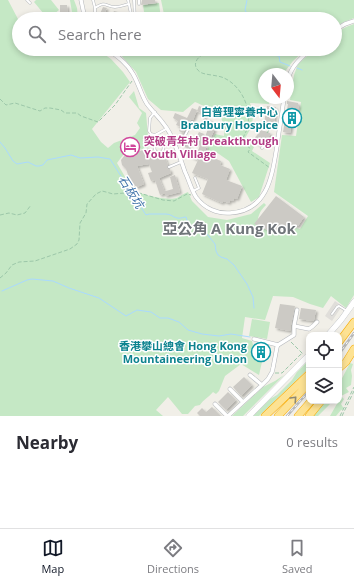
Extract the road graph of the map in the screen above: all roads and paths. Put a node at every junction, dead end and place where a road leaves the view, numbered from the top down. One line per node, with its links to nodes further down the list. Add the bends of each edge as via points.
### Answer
1 (27, 0): 7 (lane)
2 (81, 0): 11 (street)
3 (93, 0): 10 (lane)
4 (128, 0): 8 (lane)
5 (134, 0): 14 (lane)
6 (139, 0): 9 (lane)
7 (30, 3)
8 (129, 4): 10 (lane, via 115,7 104,3); 13 (lane)
9 (139, 4)
10 (95, 8): 12 (lane)
11 (84, 12)
12 (95, 12)
13 (131, 12)
14 (135, 12)
15 (354, 21): 16 (street)
16 (342, 26)
17 (116, 56): 21 (street, via 126,64)
18 (201, 56): 36 (path, via 196,60 196,68 200,72 224,78 238,88 248,108 248,125 243,138 250,148 248,152)
19 (304, 56): 20 (street)
20 (293, 68)
21 (135, 77): 22 (path, via 98,122 77,113 65,113 61,110 45,108 40,111 15,102 6,105); 24 (street, via 144,100)
22 (0, 99)
23 (283, 104): 29 (street)
24 (155, 112): 27 (street); 27 (lane, via 150,118 151,134 155,135)
25 (192, 122): 32 (lane, via 182,141)
26 (268, 122): 28 (path)
27 (167, 128): 30 (street)
28 (267, 133)
29 (278, 138): 33 (lane, via 271,138); 39 (street, via 268,187 254,205 228,214 209,208)
30 (173, 139): 31 (lane); 32 (street)
31 (161, 144): 31 (lane, via 162,150 155,151 155,146)
32 (175, 144): 34 (street)
33 (262, 148)
34 (182, 162): 35 (lane); 38 (street)
35 (169, 167)
36 (270, 168)
37 (195, 178): 38 (lane, via 199,188)
38 (193, 191): 39 (street)
39 (196, 196): 42 (path, via 187,194 174,201 136,192 113,194 102,191 87,204 86,213 80,223 77,244 36,261 12,265)
40 (31, 206): 41 (path, via 25,213)
41 (0, 215)
42 (0, 278)
43 (354, 302): 45 (main road)
44 (297, 310): 49 (street)
45 (348, 311): 46 (lane, via 339,306); 50 (main road)
46 (332, 314)
47 (317, 322): 49 (street, via 309,329)
48 (354, 322): 51 (highway)
49 (294, 326): 53 (street, via 294,335)
50 (330, 332)
51 (342, 338)
52 (254, 339): 54 (street)
53 (288, 339): 54 (street); 56 (path)
54 (278, 345): 60 (street)
55 (354, 349): 57 (highway)
56 (306, 355): 60 (path, via 282,373); 74 (main road)
57 (346, 362): 58 (highway); 59 (highway)
58 (342, 365)
59 (342, 370)
60 (272, 372): 63 (street)
61 (250, 375): 63 (street)
62 (306, 377): 75 (highway)
63 (262, 385): 68 (street)
64 (306, 386): 76 (highway, one-way to 64)
65 (354, 387): 78 (path)
66 (230, 390): 68 (street)
67 (354, 390): 78 (path)
68 (243, 402): 73 (street)
69 (215, 404): 73 (street)
70 (308, 404): 72 (highway)
71 (319, 404): 77 (highway)
72 (300, 414)
73 (228, 416)
74 (248, 416)
75 (265, 416)
76 (278, 416)
77 (309, 416)
78 (341, 416)

